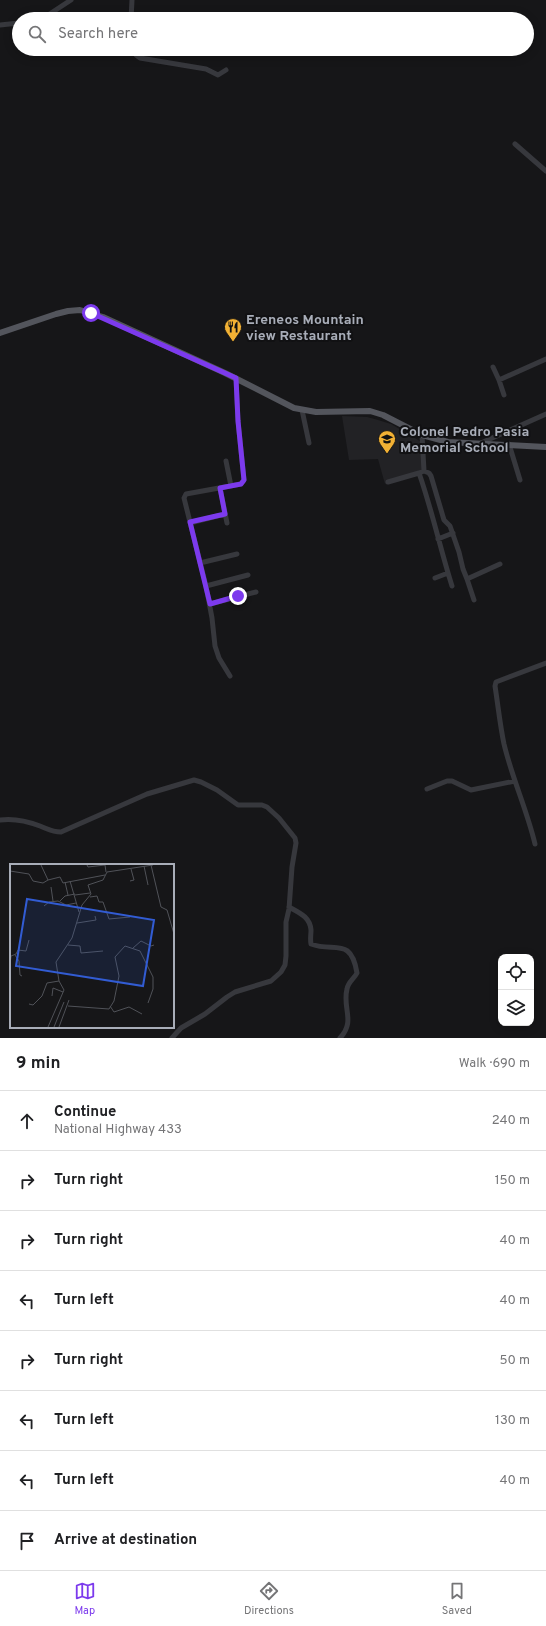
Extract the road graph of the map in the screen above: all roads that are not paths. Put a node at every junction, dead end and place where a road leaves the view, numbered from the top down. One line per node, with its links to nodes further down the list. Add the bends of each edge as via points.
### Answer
1 (71, 0): 3 (street)
2 (132, 0): 4 (street)
3 (53, 12)
4 (131, 12)
5 (12, 24): 6 (street)
6 (0, 25)
7 (137, 56): 8 (street, via 206,69 218,75)
8 (226, 70)
9 (515, 144): 10 (street)
10 (546, 171)
11 (0, 333): 14 (main road, via 56,314 80,310 102,317)
12 (546, 359): 15 (street)
13 (493, 367): 15 (street)
14 (236, 378): 17 (main road, via 287,405); 28 (street, via 244,480 241,484)
15 (499, 380): 16 (street)
16 (504, 395)
17 (302, 410): 19 (main road, via 370,411); 20 (street)
18 (546, 414): 21 (street)
19 (422, 435): 21 (main road, via 448,442); 25 (street)
20 (310, 443)
21 (480, 444): 22 (main road)
22 (509, 444): 23 (main road); 26 (street)
23 (546, 446)
24 (226, 461): 28 (street)
25 (421, 472): 27 (street); 33 (street, via 429,473 431,476 444,520); 34 (street)
26 (520, 480)
27 (388, 482)
28 (231, 486): 29 (street)
29 (220, 488): 30 (street); 31 (street, via 184,495)
30 (225, 514): 31 (street); 32 (street)
31 (190, 522): 36 (street)
32 (227, 523)
33 (453, 533): 34 (street); 41 (street)
34 (438, 539): 38 (street)
35 (237, 554): 36 (street)
36 (200, 563): 42 (street)
37 (500, 564): 41 (street)
38 (448, 573): 40 (street); 43 (street)
39 (248, 575): 42 (street)
40 (435, 578)
41 (467, 579): 45 (street)
42 (206, 586): 46 (street)
43 (452, 586)
44 (256, 592): 46 (street)
45 (474, 600)
46 (210, 604): 48 (street, via 217,652)
47 (546, 664): 49 (street, via 495,684 504,744)
48 (230, 676)
49 (515, 781): 50 (street, via 471,790 447,781); 52 (street, via 526,808)
50 (427, 789)
51 (0, 820): 53 (street, via 15,819 53,832 61,832 147,794 188,781 201,782 238,805 267,807 295,838)
52 (535, 844)
53 (289, 907): 54 (street, via 285,934 285,965 276,977 271,981 235,992 181,1028); 55 (street, via 307,919 311,931 311,944 342,948 352,957 357,973 346,989 348,1024)
54 (172, 1038)
55 (340, 1038)

